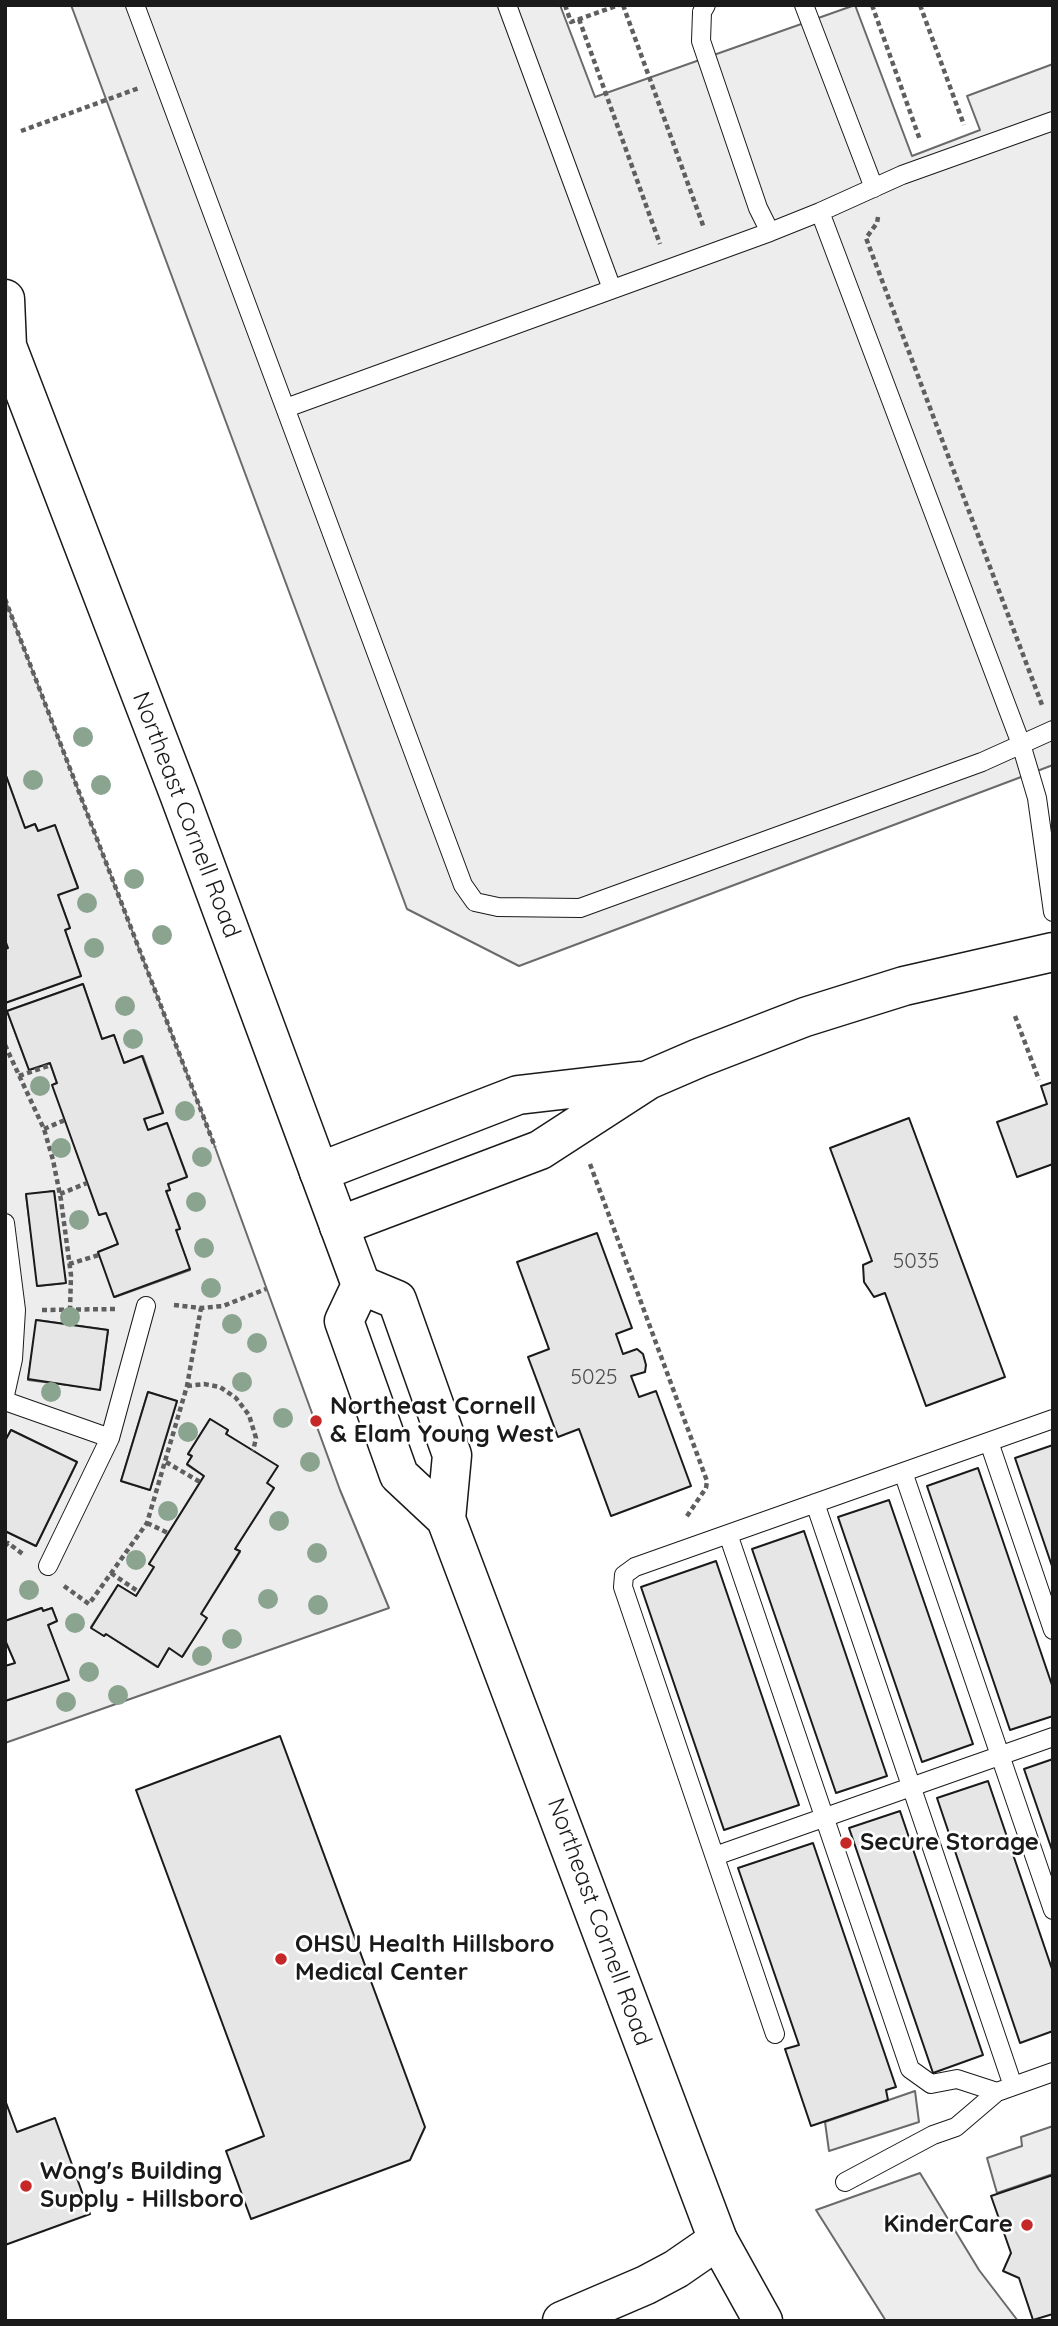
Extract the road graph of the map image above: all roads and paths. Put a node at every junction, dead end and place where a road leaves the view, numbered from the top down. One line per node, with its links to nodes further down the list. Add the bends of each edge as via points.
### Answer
1 (135, 5): 10 (lane)
2 (507, 5): 22 (lane)
3 (565, 5): 9 (path, via 571,22)
4 (621, 5): 9 (path); 18 (path)
5 (706, 5): 16 (lane, via 701,41)
6 (804, 5): 15 (lane)
7 (872, 5): 14 (path)
8 (920, 5): 13 (path, via 966,128)
9 (579, 19): 21 (path, via 660,245)
10 (163, 79): 12 (path); 25 (lane)
11 (1053, 121): 15 (lane)
12 (21, 131)
13 (955, 132)
14 (922, 145)
15 (878, 186): 17 (lane); 27 (path, via 877,223 866,238)
16 (758, 208): 18 (path); 20 (lane)
17 (820, 212): 20 (lane); 28 (lane)
18 (704, 228): 19 (path)
19 (693, 232)
20 (770, 232): 22 (lane)
21 (671, 240)
22 (612, 289): 25 (lane)
23 (5, 299): 24 (main road, Northeast Cornell Road)
24 (6, 345): 41 (main road, Northeast Cornell Road)
25 (286, 408): 28 (lane, via 463,884 475,902 498,907 580,908 982,762)
26 (5, 599): 39 (path)
27 (1052, 731): 28 (lane)
28 (1020, 744): 29 (lane, via 1037,798)
29 (1053, 912)
30 (1053, 952): 35 (main road, via 904,986 805,1017)
31 (1015, 1016): 36 (path)
32 (5, 1045): 34 (path)
33 (51, 1065): 34 (path)
34 (19, 1076): 38 (path)
35 (648, 1080): 41 (main road, via 518,1095); 45 (main road, via 540,1150)
36 (1039, 1080)
37 (65, 1120): 38 (path)
38 (44, 1129): 43 (path)
39 (215, 1147)
40 (588, 1160): 64 (path, via 707,1481)
41 (319, 1172): 45 (main road, Northeast Cornell Road)
42 (88, 1182): 43 (path)
43 (60, 1194): 47 (path)
44 (5, 1223): 53 (lane, via 16,1310)
45 (339, 1226): 48 (main road, Northeast Cornell Road)
46 (99, 1255): 47 (path)
47 (69, 1264): 51 (path)
48 (361, 1285): 63 (main road, Northeast Cornell Road, via 397,1300 452,1455); 63 (main road, Northeast Cornell Road, via 344,1321 398,1475)
49 (266, 1289): 52 (path, via 223,1306 201,1308)
50 (146, 1306): 56 (lane)
51 (70, 1310)
52 (187, 1385): 58 (path, via 220,1387 236,1398 249,1415 256,1438); 59 (path)
53 (5, 1395)
54 (5, 1401): 56 (lane)
55 (1053, 1419): 57 (lane)
56 (110, 1438): 70 (lane)
57 (989, 1442): 60 (lane); 74 (lane)
58 (253, 1451)
59 (166, 1462): 61 (path); 65 (path)
60 (903, 1472): 62 (lane); 76 (lane)
61 (200, 1482)
62 (815, 1503): 67 (lane); 77 (lane)
63 (446, 1519): 85 (main road, Northeast Cornell Road)
64 (684, 1521)
65 (147, 1523): 66 (path); 71 (path)
66 (168, 1533)
67 (728, 1534): 78 (lane); 79 (lane, via 635,1567 624,1575 623,1587)
68 (5, 1546): 69 (path)
69 (28, 1559)
70 (48, 1566)
71 (111, 1573): 72 (path, via 89,1604); 73 (path)
72 (58, 1581)
73 (139, 1592)
74 (1053, 1630)
75 (1053, 1737): 76 (lane)
76 (1000, 1756): 77 (lane); 80 (lane)
77 (911, 1787): 78 (lane); 83 (lane)
78 (824, 1818): 79 (lane); 83 (lane, via 911,2069 932,2084 957,2080)
79 (715, 1856): 81 (lane)
80 (1053, 1910)
81 (775, 2034)
82 (1053, 2072): 83 (lane)
83 (1005, 2089): 84 (lane, via 956,2127)
84 (845, 2182)
85 (718, 2241): 86 (main road, via 646,2285); 87 (main road, Northeast Cornell Road)
86 (562, 2321)
87 (763, 2321)

